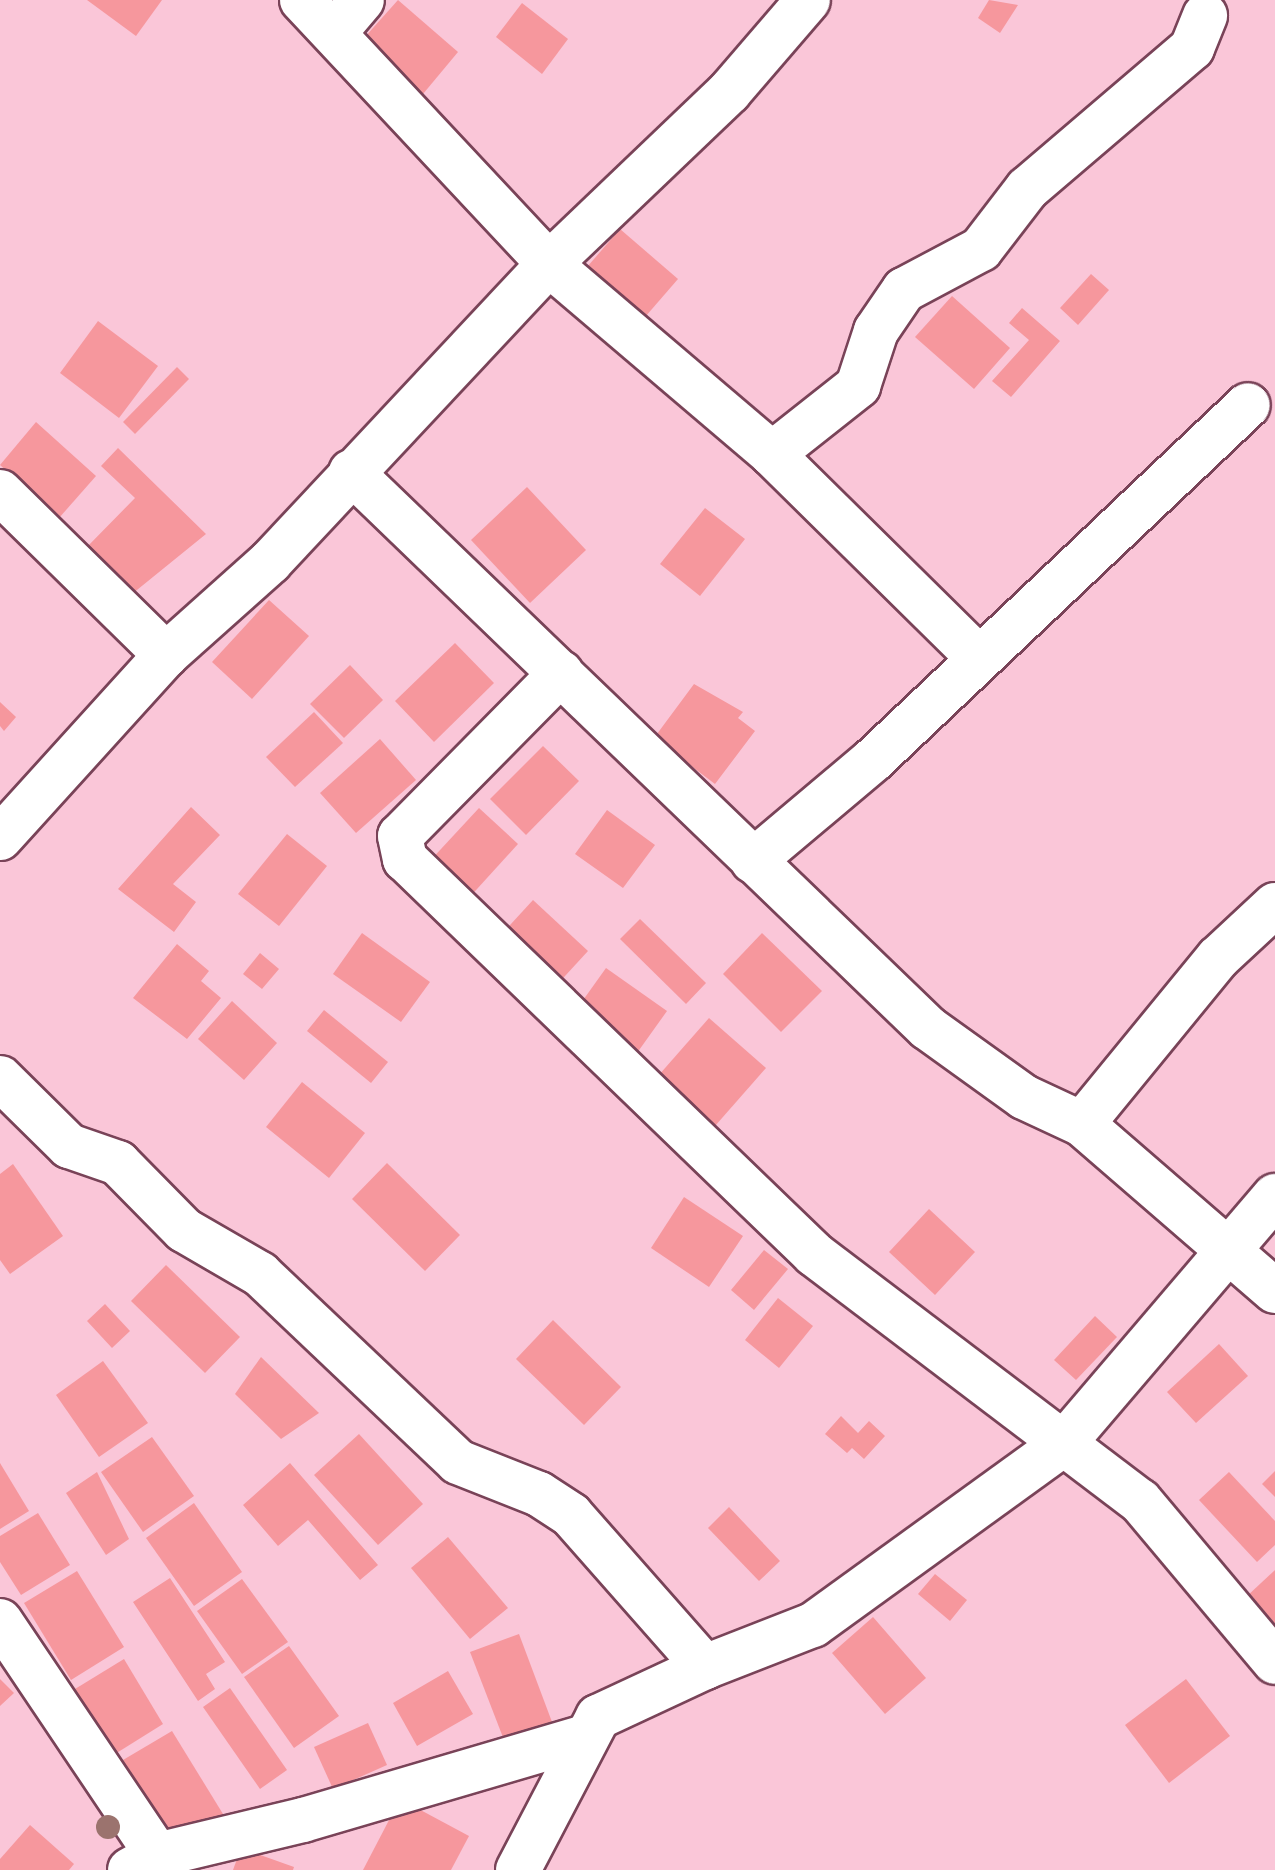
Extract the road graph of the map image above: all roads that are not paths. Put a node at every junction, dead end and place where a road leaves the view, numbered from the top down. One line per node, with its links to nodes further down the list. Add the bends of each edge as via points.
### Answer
1 (302, 0): 5 (street)
2 (362, 0): 5 (street)
3 (808, 0): 6 (street, via 729,92)
4 (1205, 15): 8 (street, via 1180,61 1027,189 981,249 904,290 876,331 858,386)
5 (334, 33): 6 (street)
6 (549, 264): 8 (street); 9 (street)
7 (1248, 405): 12 (street)
8 (772, 454): 12 (street)
9 (351, 472): 11 (street, via 270,562); 13 (street)
10 (0, 492): 11 (street)
11 (166, 655): 14 (street)
12 (977, 656): 15 (street, via 873,760)
13 (561, 673): 15 (street); 22 (street, via 400,836 405,859 814,1254)
14 (0, 838)
15 (753, 861): 18 (street, via 976,1068)
16 (1275, 905): 18 (street, via 1218,958)
17 (0, 1078): 25 (street, via 69,1146 118,1163 184,1230 260,1274 458,1462 539,1494 571,1515)
18 (1082, 1124): 20 (street)
19 (1275, 1196): 20 (street)
20 (1231, 1251): 21 (street); 22 (street)
21 (1275, 1291)
22 (1064, 1443): 24 (street, via 1140,1501); 25 (street, via 813,1625)
23 (0, 1621): 27 (street)
24 (1275, 1662)
25 (705, 1667): 26 (street, via 598,1717)
26 (582, 1738): 27 (street); 28 (street)
27 (143, 1862)
28 (518, 1870)

